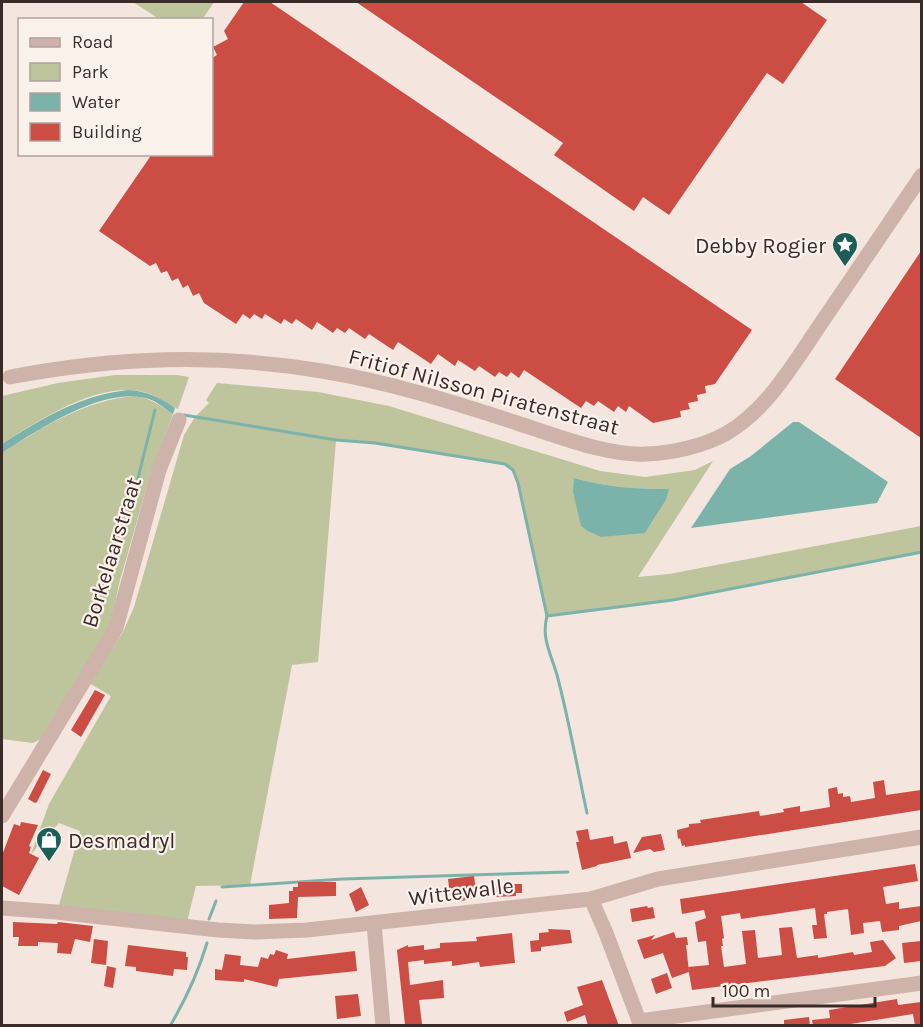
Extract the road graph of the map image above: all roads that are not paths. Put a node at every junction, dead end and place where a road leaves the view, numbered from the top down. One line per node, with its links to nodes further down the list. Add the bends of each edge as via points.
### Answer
1 (921, 175): 2 (street, Fritiof Nilsson Piratenstraat, via 768,400 728,433 689,448 645,454 605,450 394,385 251,362 133,360)
2 (10, 377)
3 (179, 420): 4 (street, Borkelaarstraat, via 159,470 116,628)
4 (2, 816)
5 (921, 837): 6 (street, Wittewalle, via 658,879)
6 (591, 899): 8 (street, Wittewalle); 10 (street)
7 (2, 908): 8 (street, Wittewalle, via 255,932)
8 (374, 924): 11 (street)
9 (921, 983): 10 (street)
10 (640, 1023)
11 (383, 1026)

